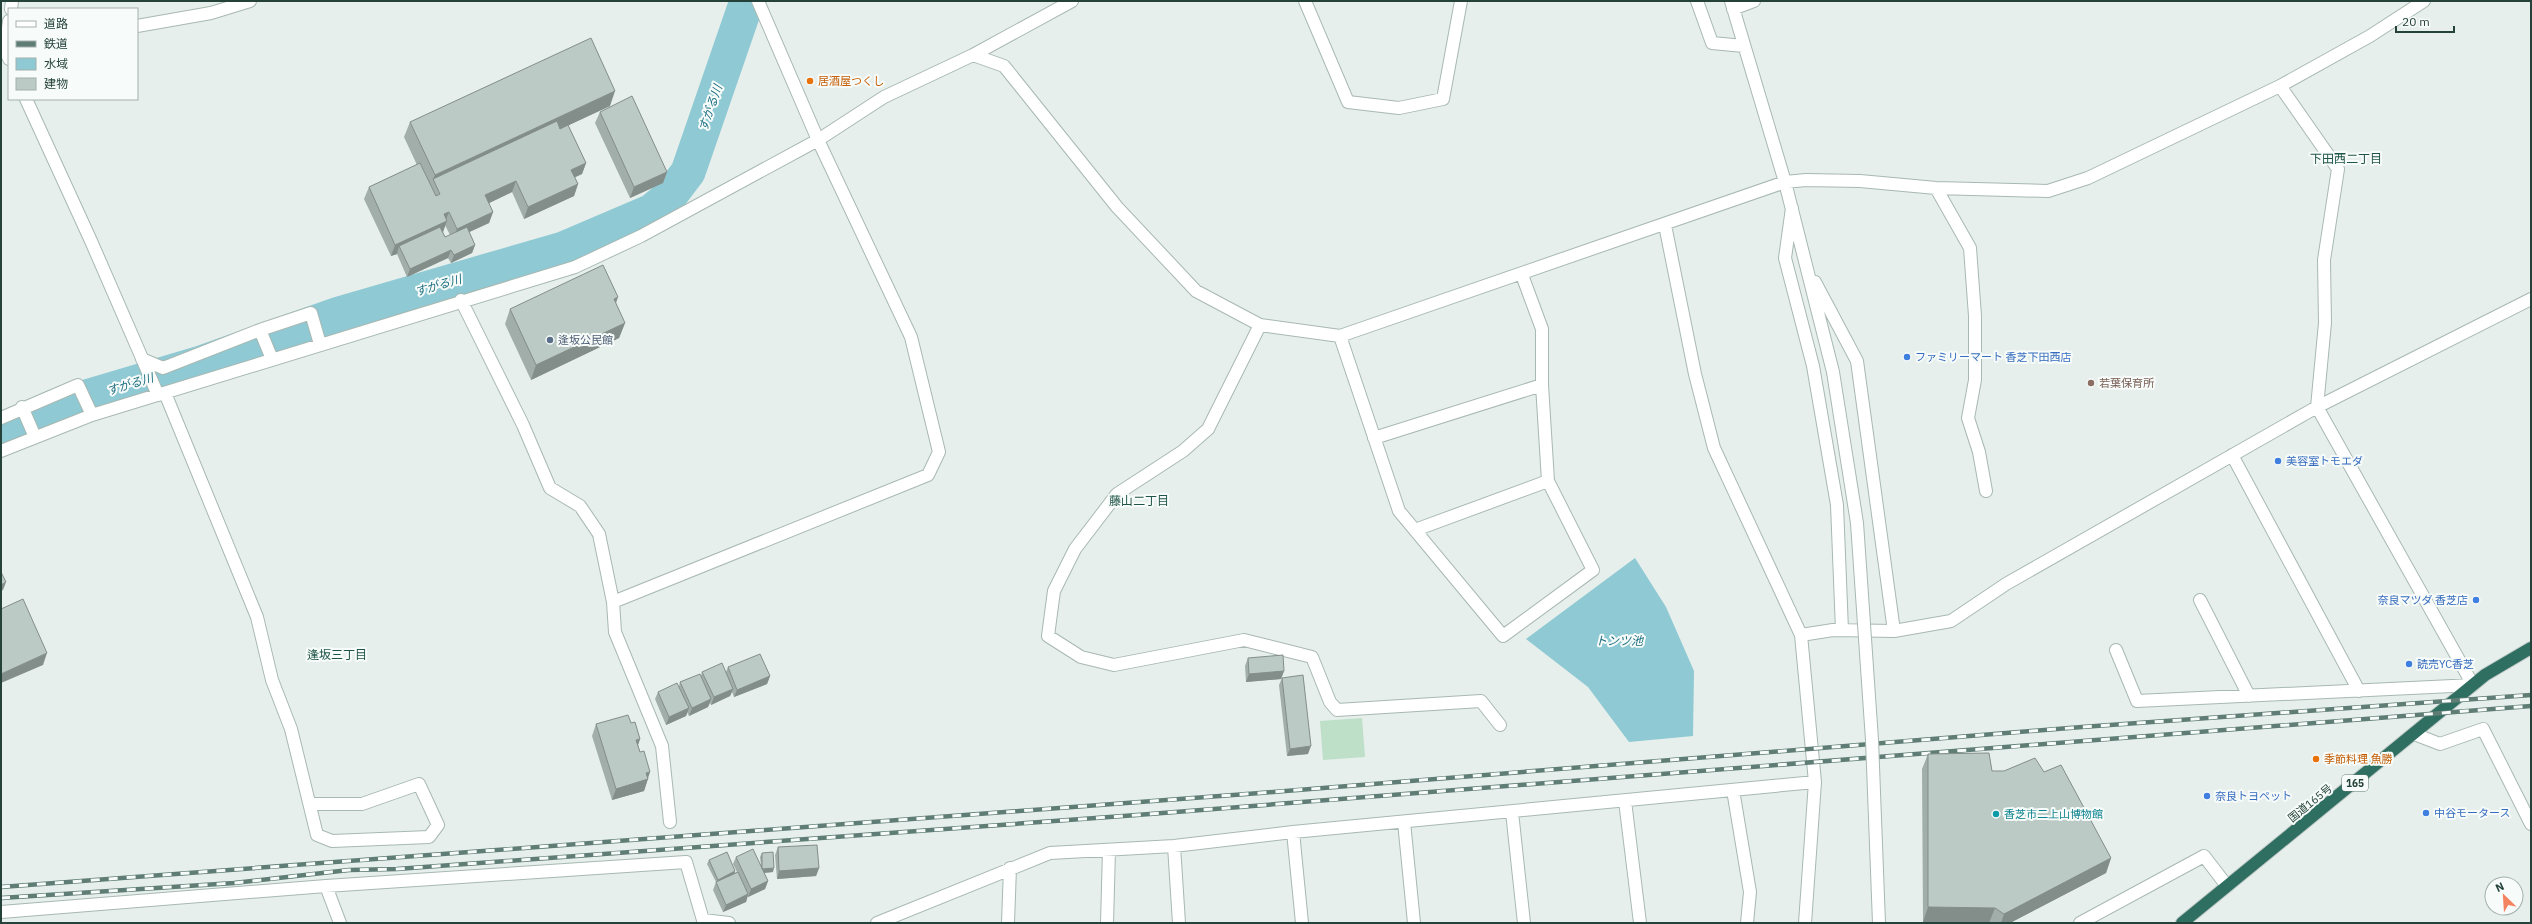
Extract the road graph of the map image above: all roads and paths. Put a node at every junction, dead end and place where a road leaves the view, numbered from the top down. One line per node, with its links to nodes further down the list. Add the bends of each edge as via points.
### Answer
1 (250, 1): 10 (street, via 211,13)
2 (758, 1): 17 (street)
3 (1072, 1): 14 (street)
4 (1305, 1): 5 (street, via 1348,102 1399,108 1443,98)
5 (1461, 1)
6 (1697, 1): 12 (street, via 1712,43)
7 (1754, 1): 9 (street)
8 (2424, 1): 15 (street, via 2370,36)
9 (1732, 5): 12 (street)
10 (138, 26)
11 (8, 29): 13 (street)
12 (1744, 46): 18 (street)
13 (5, 53)
14 (973, 55): 17 (street, via 884,98); 26 (street, via 1004,66 1117,207 1196,290)
15 (2280, 86): 19 (street, via 2088,178 2048,191); 34 (street, via 2338,169 2324,260 2325,323)
16 (26, 100): 31 (street)
17 (818, 140): 25 (street, via 641,236 575,267); 46 (street, via 911,337 939,452 928,475)
18 (1785, 182): 19 (street, via 1860,181); 20 (street); 21 (street)
19 (1936, 188): 43 (street, via 1970,248 1975,316 1975,380 1968,418 1979,452)
20 (1792, 208): 22 (street); 47 (street, via 1785,258 1813,366 1837,505)
21 (1665, 225): 23 (street); 49 (street, via 1714,448)
22 (1806, 266): 48 (street, via 1857,361); 84 (street, bridge, via 1833,372 1857,523 1872,740)
23 (1522, 275): 28 (street); 32 (street, via 1542,329)
24 (2531, 299): 34 (street)
25 (461, 300): 29 (street); 46 (street, via 523,425 550,488 580,506 599,534)
26 (1260, 325): 28 (street); 55 (street, via 1208,429 1183,451 1117,494 1075,549 1054,592 1048,636 1081,657 1114,665 1244,640 1312,657 1330,702 1337,710 1482,701)
27 (261, 333): 29 (street, via 310,314); 30 (street); 31 (street, via 163,368)
28 (1340, 336): 39 (street)
29 (319, 338): 30 (street)
30 (270, 355): 33 (street)
31 (142, 359): 33 (street, via 153,384)
32 (1542, 385): 39 (street); 42 (street)
33 (162, 394): 36 (street); 60 (street, via 256,618 272,680 291,729)
34 (2317, 407): 41 (street); 52 (street)
35 (23, 409): 36 (street, via 78,386); 37 (street); 38 (street)
36 (90, 411): 38 (street)
37 (1, 418)
38 (33, 432): 40 (street)
39 (1374, 438): 44 (street, via 1399,511)
40 (1, 451)
41 (2232, 455): 48 (street, via 2006,584 1952,621); 53 (street)
42 (1548, 481): 44 (street); 44 (street, via 1593,570 1503,636)
43 (1986, 491)
44 (1415, 530)
45 (2200, 600): 54 (street)
46 (613, 602): 62 (street, via 615,632 662,746)
47 (1842, 630): 48 (street); 49 (street)
48 (1894, 631)
49 (1801, 635): 57 (street)
50 (2531, 648): 52 (highway, 国道165号 / 165)
51 (2116, 650): 54 (street, via 2138,701)
52 (2473, 685): 53 (street); 56 (highway, 国道165号 / 165)
53 (2358, 691): 54 (street)
54 (2249, 696)
55 (1500, 725)
56 (2414, 734): 64 (street, via 2440,744 2483,729); 70 (highway, 国道165号 / 165)
57 (1815, 782): 58 (street); 83 (street)
58 (1733, 790): 59 (street); 82 (street, via 1750,892)
59 (1625, 801): 61 (street); 81 (street)
60 (310, 804): 60 (street, via 362,804 419,784 438,825 429,837 332,841 317,835)
61 (1512, 812): 63 (street); 80 (street)
62 (670, 822)
63 (1404, 822): 65 (street); 79 (street)
64 (2531, 824)
65 (1293, 832): 66 (street); 78 (street)
66 (1174, 846): 67 (street); 77 (street)
67 (1109, 850): 68 (street, via 1050,853); 76 (street)
68 (1010, 868): 74 (street); 75 (street)
69 (326, 886): 71 (street); 72 (street); 73 (street, via 686,862 703,920)
70 (2227, 886): 85 (street, via 2204,856); 86 (highway, 国道165号 / 165)
71 (1, 912)
72 (340, 923)
73 (729, 923)
74 (876, 923)
75 (1008, 923)
76 (1107, 923)
77 (1179, 923)
78 (1302, 923)
79 (1414, 923)
80 (1524, 923)
81 (1640, 923)
82 (1747, 923)
83 (1805, 923)
84 (1880, 923)
85 (2080, 923)
86 (2182, 923)

